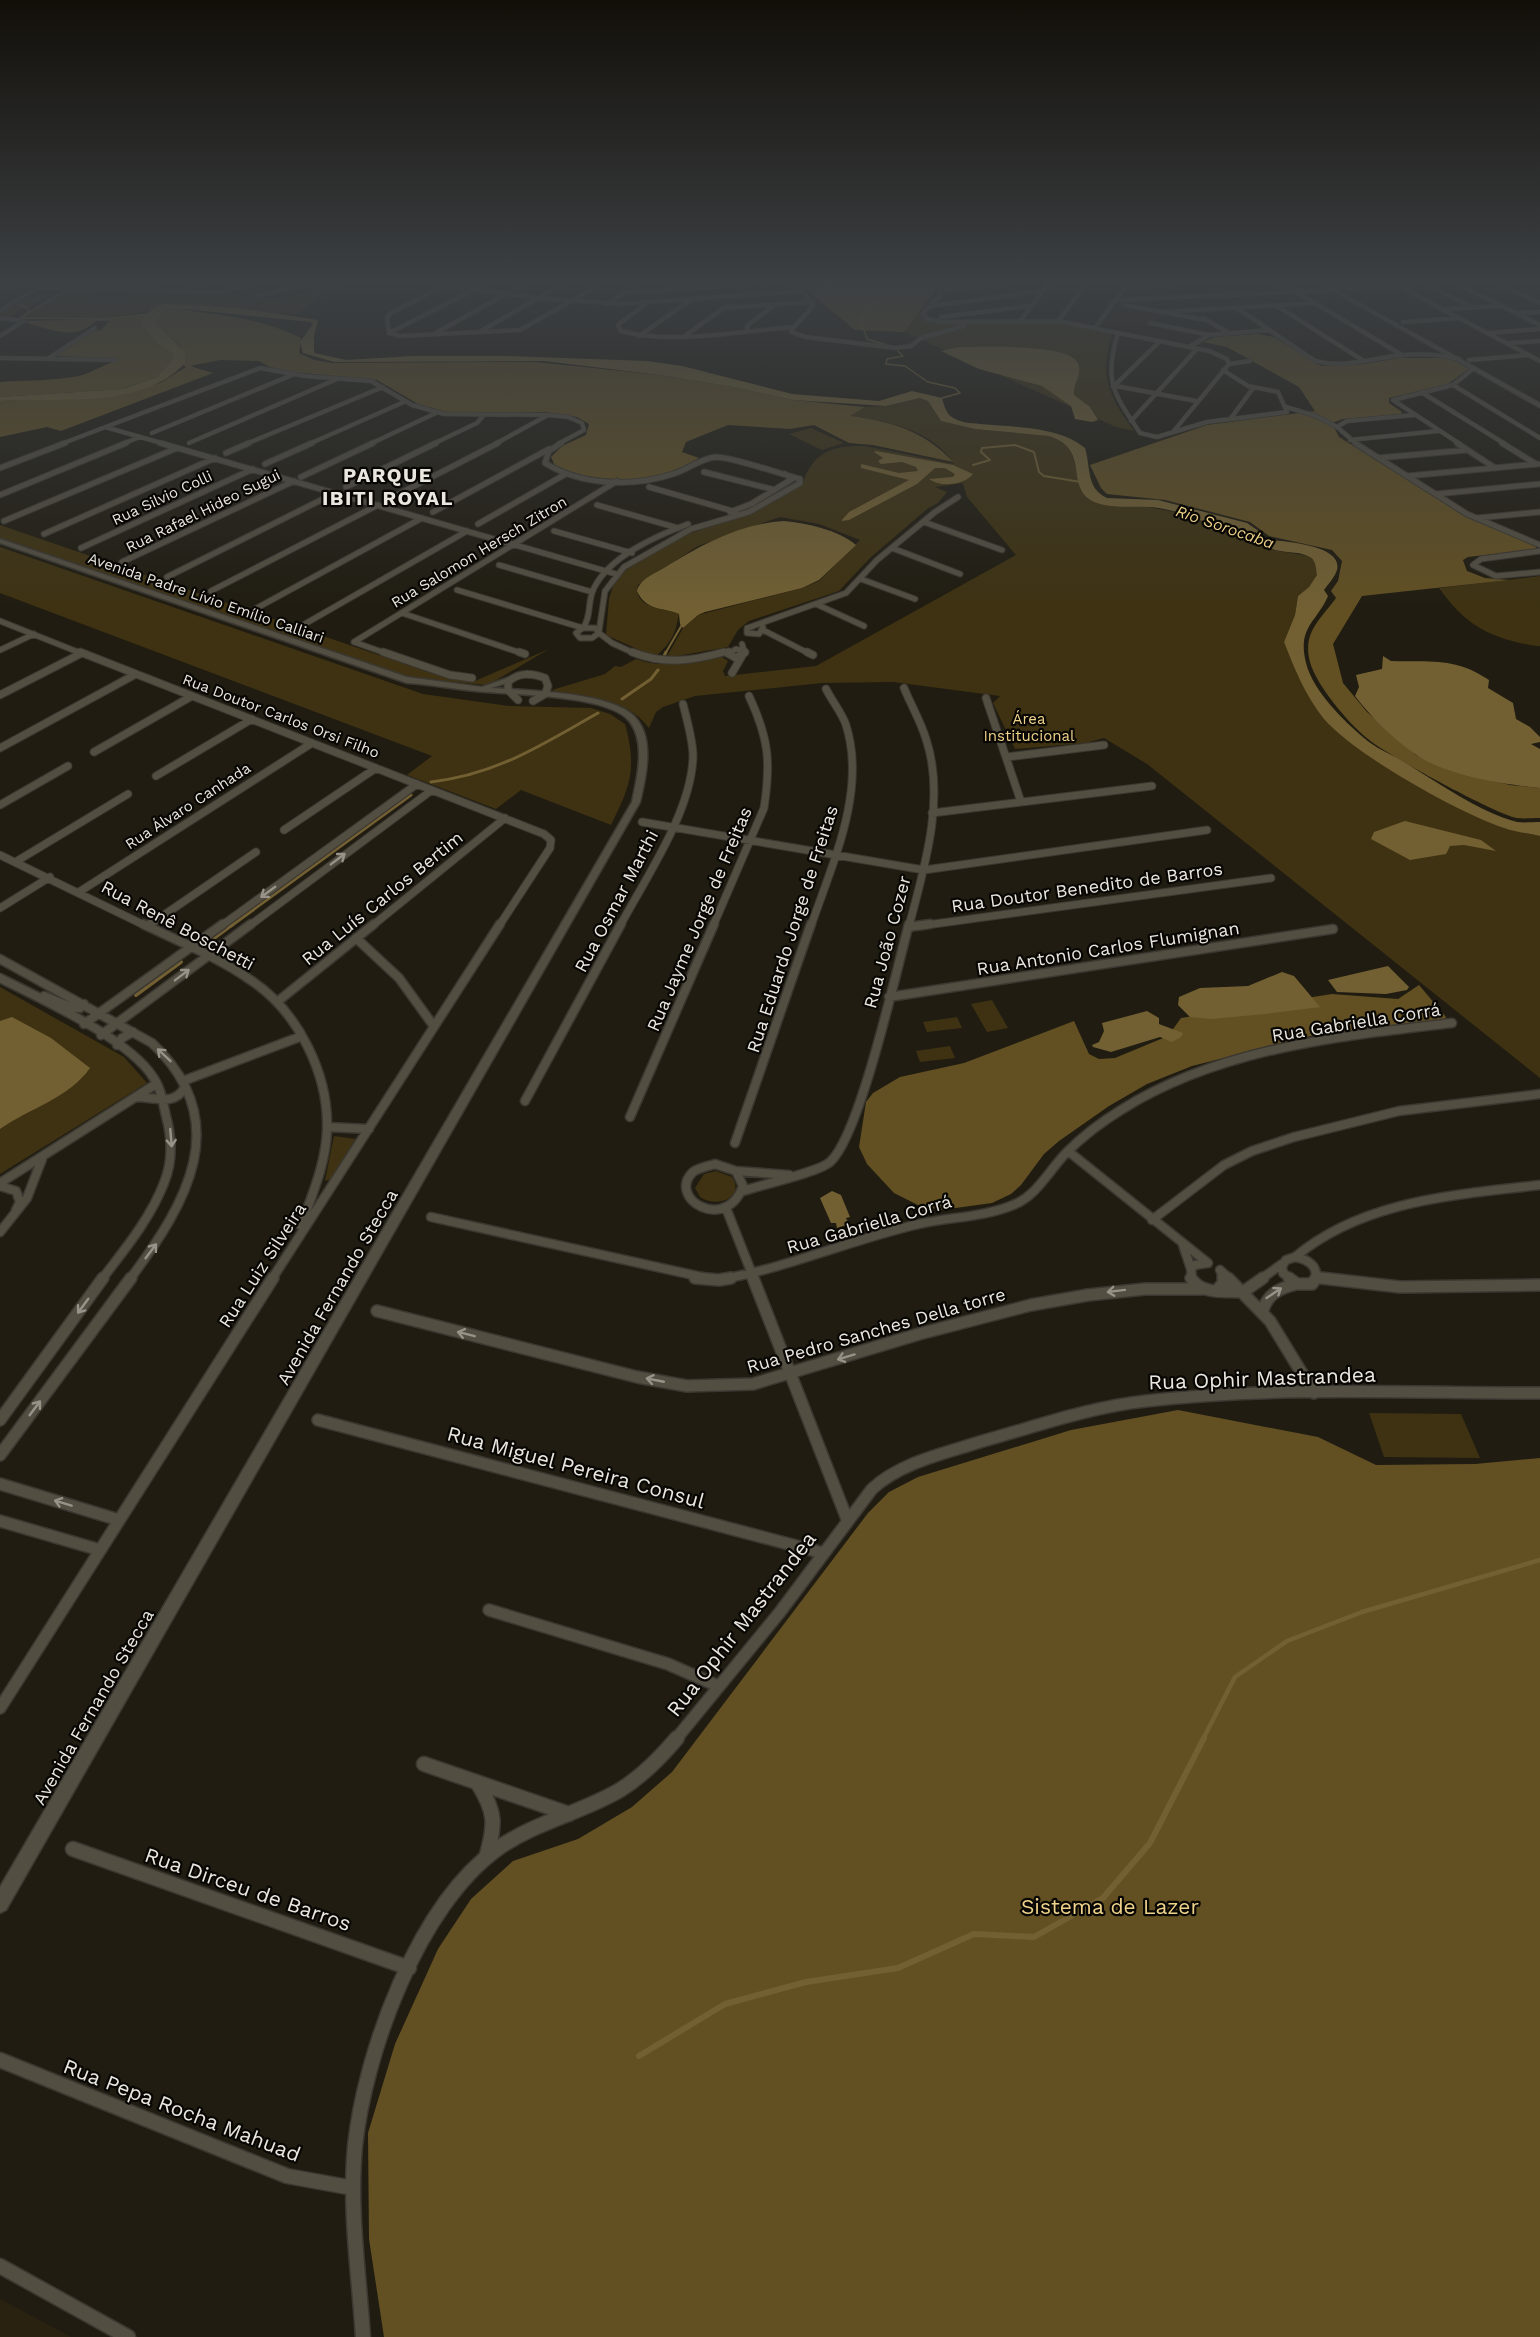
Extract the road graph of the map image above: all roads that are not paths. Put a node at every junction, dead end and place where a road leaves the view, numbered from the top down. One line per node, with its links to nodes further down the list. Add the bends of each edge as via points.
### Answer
1 (194, 392): 30 (street)
2 (250, 392): 33 (street)
3 (307, 392): 38 (street)
4 (368, 392): 42 (street)
5 (390, 392): 17 (street)
6 (1117, 392): 23 (street)
7 (1143, 392): 15 (street)
8 (1204, 392): 16 (street)
9 (1250, 392): 27 (street)
10 (1278, 392): 19 (street)
11 (1421, 392): 24 (street, via 1394,399); 48 (street)
12 (1464, 392): 36 (street)
13 (1520, 392): 18 (main road)
14 (1523, 392): 18 (main road)
15 (1155, 394): 16 (street); 20 (street)
16 (1196, 401): 26 (street)
17 (404, 402): 21 (street); 47 (street)
18 (1540, 402)
19 (1286, 407): 27 (street, via 1285,413); 31 (street)
20 (1138, 409): 23 (street); 28 (street)
21 (438, 412): 25 (street); 56 (street, Rua Rafael Hideo Sugui)
22 (548, 415): 25 (street); 40 (street, via 574,419 584,426 580,434); 67 (street)
23 (1127, 415): 28 (street)
24 (1414, 415): 31 (street, via 1347,421); 32 (street)
25 (483, 416): 60 (street, via 477,423)
26 (1184, 418): 29 (street); 34 (street)
27 (1231, 418): 29 (street)
28 (1131, 421): 34 (street, via 1140,433 1157,436)
29 (1207, 422): 34 (street)
30 (105, 427): 35 (street); 49 (street)
31 (1337, 427): 37 (street)
32 (1438, 431): 37 (street); 41 (street)
33 (152, 432)
34 (1173, 432)
35 (140, 437): 39 (street); 65 (street)
36 (1540, 438)
37 (1350, 440): 43 (street)
38 (189, 443)
39 (177, 448): 44 (street); 76 (street)
40 (549, 449): 45 (street); 46 (street)
41 (1467, 450): 43 (street); 50 (street)
42 (226, 453)
43 (1378, 458): 55 (street)
44 (215, 459): 51 (street); 82 (street)
45 (524, 463): 46 (street); 71 (street)
46 (545, 463): 54 (street)
47 (265, 464)
48 (1538, 464): 50 (street)
49 (0, 468)
50 (1495, 468): 55 (street)
51 (253, 470): 57 (street); 86 (street, Rua Silvio Colli)
52 (704, 472): 62 (street)
53 (780, 472): 58 (street, via 713,458 660,478); 62 (street, via 792,479); 73 (street, via 801,481)
54 (564, 475): 58 (street); 78 (street)
55 (1407, 476): 64 (street)
56 (302, 477)
57 (294, 481): 63 (street); 91 (street, Rua Rafael Hideo Sugui)
58 (617, 481): 85 (street, Rua Salomon Hersch Zitron)
59 (1540, 484): 64 (street)
60 (346, 487)
61 (649, 487): 70 (street)
62 (775, 490): 70 (street)
63 (335, 493): 68 (street); 97 (street)
64 (1436, 494): 75 (street)
65 (0, 495)
66 (958, 497): 77 (street)
67 (389, 499)
68 (378, 505): 74 (street); 100 (street)
69 (597, 506): 79 (street)
70 (734, 511): 73 (street); 79 (street)
71 (433, 512)
72 (1540, 512): 75 (street)
73 (742, 515): 95 (street, via 691,529 641,555)
74 (422, 518): 80 (street); 104 (street)
75 (1475, 518): 84 (street)
76 (4, 520)
77 (924, 522): 87 (street); 88 (street)
78 (478, 524)
79 (678, 528): 90 (street)
80 (467, 531): 85 (street); 110 (street)
81 (554, 531): 90 (street)
82 (44, 534)
83 (0, 541): 129 (street, Avenida Padre Lívio Emílio Calliari)
84 (1538, 542)
85 (514, 544): 93 (street); 105 (street, Rua Salomon Hersch Zitron)
86 (81, 548)
87 (892, 548): 96 (street); 98 (street)
88 (1002, 550)
89 (1540, 551): 94 (street, via 1481,559 1473,565 1483,573 1499,576)
90 (632, 553): 93 (street)
91 (122, 562)
92 (498, 565): 101 (street)
93 (608, 571): 95 (street); 101 (street)
94 (1540, 572)
95 (616, 574): 114 (street, via 605,591)
96 (960, 574)
97 (166, 577)
98 (861, 579): 102 (street); 103 (street, via 846,593)
99 (457, 590): 109 (street)
100 (211, 591)
101 (592, 592): 106 (street)
102 (915, 599)
103 (816, 604): 107 (street); 111 (street)
104 (255, 609)
105 (402, 613): 122 (street); 128 (street, Rua Salomon Hersch Zitron, via 354,642 450,675)
106 (589, 617): 109 (street); 112 (street)
107 (766, 619): 113 (street); 115 (street)
108 (0, 621): 116 (street, Rua Doutor Carlos Orsi Filho)
109 (563, 622): 112 (street)
110 (303, 626)
111 (864, 626)
112 (580, 629): 114 (street, via 595,628); 117 (street, via 577,637)
113 (748, 629): 115 (street); 119 (street)
114 (599, 632): 117 (street); 118 (street)
115 (760, 632): 119 (street); 124 (street)
116 (34, 634): 120 (street); 121 (street, Rua Doutor Carlos Orsi Filho)
117 (588, 639): 118 (street)
118 (610, 642): 123 (street, via 660,663)
119 (743, 648): 123 (street); 123 (street); 125 (street)
120 (0, 650)
121 (82, 653): 127 (street, Rua Doutor Carlos Orsi Filho); 136 (street)
122 (525, 654)
123 (729, 655): 125 (street)
124 (813, 655)
125 (735, 665): 126 (street)
126 (732, 673)
127 (136, 674): 137 (street, Rua Doutor Carlos Orsi Filho); 147 (street)
128 (472, 678)
129 (403, 679): 132 (street, Avenida Padre Lívio Emílio Calliari); 140 (street, Avenida Padre Lívio Emílio Calliari, via 456,694)
130 (510, 679): 132 (street); 134 (street, via 524,674 539,676 544,678); 135 (street)
131 (904, 688): 159 (street, Rua João Cozer, via 927,740 933,776)
132 (478, 689): 135 (street, Avenida Padre Lívio Emílio Calliari)
133 (826, 689): 169 (street, Rua Eduardo Jorge de Freitas, via 845,723 852,765 851,797)
134 (546, 691): 135 (street, Avenida Padre Lívio Emílio Calliari); 141 (street); 142 (street, Avenida Padre Lívio Emílio Calliari)
135 (510, 692): 140 (street)
136 (0, 695)
137 (192, 696): 144 (street, Rua Doutor Carlos Orsi Filho); 148 (street)
138 (749, 696): 166 (street, Rua Jayme Jorge de Freitas, via 767,732 772,763 764,808)
139 (986, 698): 149 (street)
140 (518, 700): 141 (street, Avenida Padre Lívio Emílio Calliari)
141 (533, 702): 142 (street, Avenida Padre Lívio Emílio Calliari)
142 (590, 702): 262 (street, Avenida Fernando Stecca, via 613,707 631,717 641,738 644,771 636,802)
143 (683, 704): 162 (street, Rua Osmar Marthi, via 694,755 688,787)
144 (252, 719): 145 (street, Rua Doutor Carlos Orsi Filho); 152 (street)
145 (312, 743): 151 (street, Rua Doutor Carlos Orsi Filho); 174 (street, Rua Álvaro Canhada)
146 (1104, 745): 149 (street)
147 (0, 748)
148 (94, 752)
149 (1006, 757): 157 (street)
150 (68, 766): 158 (street)
151 (375, 768): 153 (street, Rua Doutor Carlos Orsi Filho); 163 (street)
152 (156, 776)
153 (417, 784): 155 (street, Rua Doutor Carlos Orsi Filho); 180 (street, one-way to 180)
154 (1152, 786): 157 (street)
155 (432, 790): 160 (street, Rua Doutor Carlos Orsi Filho); 181 (street, one-way to 155)
156 (128, 794): 170 (street)
157 (1021, 802): 159 (street)
158 (0, 805)
159 (932, 813): 171 (street, Rua João Cozer)
160 (505, 818): 165 (street, Rua Doutor Carlos Orsi Filho); 179 (street, Rua Luís Carlos Bertim)
161 (642, 822): 162 (street)
162 (673, 827): 166 (street); 204 (street, Rua Osmar Marthi)
163 (284, 830)
164 (1207, 830): 171 (street)
165 (551, 840): 194 (street, Rua Luiz Silveira, via 550,848)
166 (751, 841): 169 (street); 205 (street, Rua Jayme Jorge de Freitas)
167 (256, 852): 176 (street)
168 (0, 855): 170 (street, Rua Renê Boschetti)
169 (835, 855): 171 (street); 208 (street, Rua Eduardo Jorge de Freitas)
170 (17, 861): 172 (street, Rua Renê Boschetti)
171 (924, 870): 177 (street, Rua João Cozer)
172 (50, 878): 174 (street, Rua Renê Boschetti); 175 (street)
173 (1271, 878): 177 (street, Rua Doutor Benedito de Barros)
174 (79, 892): 176 (street, Rua Renê Boschetti)
175 (0, 908)
176 (147, 926): 180 (street, Rua Renê Boschetti)
177 (908, 927): 185 (street, Rua João Cozer)
178 (1333, 929): 185 (street, Rua Antonio Carlos Flumignan)
179 (356, 938): 187 (street, Rua Luís Carlos Bertim); 194 (street, via 395,972)
180 (191, 948): 181 (street, Rua Renê Boschetti); 186 (street)
181 (208, 956): 187 (street, Rua Renê Boschetti); 189 (street, one-way to 181)
182 (0, 959): 188 (street)
183 (0, 978): 184 (street)
184 (22, 989): 188 (street, via 73,1008); 193 (street)
185 (889, 997): 212 (street, Rua João Cozer, via 845,1142 828,1164)
186 (119, 999): 189 (street); 190 (street)
187 (277, 1002): 197 (street, Rua Renê Boschetti)
188 (84, 1004): 190 (street)
189 (135, 1010): 191 (street)
190 (100, 1013): 191 (street); 193 (street)
191 (117, 1023): 195 (street); 196 (street)
192 (1452, 1023): 209 (street, Rua Gabriella Corrá, via 1350,1035 1262,1053 1192,1074 1121,1110)
193 (84, 1024): 196 (street)
194 (433, 1025): 207 (street, Rua Luiz Silveira)
195 (133, 1032): 198 (street); 200 (street, one-way to 195, via 171,1061)
196 (101, 1035): 198 (street)
197 (302, 1036): 200 (street); 206 (street, Rua Renê Boschetti, via 322,1086)
198 (117, 1045): 199 (street, via 134,1056 153,1075)
199 (156, 1084): 202 (street); 203 (street)
200 (184, 1084): 203 (street, via 180,1097 174,1101); 247 (street, one-way to 200, via 158,1242 174,1214 190,1177 198,1142 195,1116)
201 (1540, 1094): 221 (street, via 1399,1111 1294,1137 1224,1165)
202 (134, 1098): 203 (street); 210 (street)
203 (162, 1099): 240 (street, one-way to 240, via 172,1135 172,1162 161,1194)
204 (525, 1101)
205 (630, 1117)
206 (327, 1127): 207 (street); 215 (street, Rua Renê Boschetti)
207 (369, 1129): 213 (street, Rua Luiz Silveira)
208 (735, 1143)
209 (1068, 1151): 221 (street); 230 (street, Rua Gabriella Corrá, via 1029,1197 1012,1206 918,1224)
210 (42, 1159): 214 (street); 219 (street, via 27,1198)
211 (736, 1171): 212 (street, Rua João Cozer); 217 (street); 218 (street, via 709,1164 694,1171 686,1183 687,1195 699,1207)
212 (794, 1175): 217 (street, Rua João Cozer)
213 (335, 1180): 215 (street, via 322,1187); 223 (street, Rua Luiz Silveira)
214 (0, 1185): 219 (street, via 16,1191 20,1202)
215 (316, 1185): 223 (street, Rua Renê Boschetti)
216 (1540, 1185): 225 (street, via 1458,1196 1363,1217 1335,1228)
217 (743, 1191): 218 (street)
218 (726, 1208): 230 (street)
219 (14, 1215): 222 (street)
220 (431, 1217): 230 (street, Rua Gabriella Corrá, via 696,1278 719,1280)
221 (1152, 1220): 224 (street)
222 (0, 1232)
223 (295, 1243): 250 (street, Rua Luiz Silveira)
224 (1183, 1245): 226 (street); 229 (street)
225 (1294, 1257): 227 (street); 231 (street, via 1312,1264)
226 (1208, 1263): 228 (street); 229 (street)
227 (1282, 1263): 232 (street, via 1283,1273); 237 (street)
228 (1220, 1270): 236 (street, via 1224,1282); 237 (street)
229 (1191, 1271): 234 (street); 235 (street, via 1192,1280)
230 (753, 1274): 241 (street)
231 (1317, 1277): 232 (street, via 1308,1286); 233 (street, via 1367,1284)
232 (1297, 1284): 239 (street, one-way to 232, via 1265,1300 1275,1291)
233 (1540, 1285)
234 (1175, 1287): 235 (street, Rua Pedro Sanches Della torre); 241 (street, Rua Pedro Sanches Della torre, one-way to 241, via 1096,1293 1011,1308)
235 (1203, 1289): 236 (street)
236 (1217, 1290): 237 (street)
237 (1243, 1292): 239 (street)
238 (377, 1311): 241 (street, Rua Pedro Sanches Della torre, one-way to 238, via 753,1384 687,1386 637,1377)
239 (1262, 1313): 242 (street)
240 (51, 1351): 244 (street); 246 (street)
241 (792, 1373): 249 (street)
242 (1314, 1393): 243 (street, Rua Ophir Mastrandea); 249 (street, Rua Ophir Mastrandea, via 1145,1401 1072,1415 902,1469 885,1477)
243 (1540, 1394)
244 (0, 1420)
245 (318, 1420): 253 (street, Rua Miguel Pereira Consul)
246 (0, 1428)
247 (1, 1451)
248 (0, 1484): 250 (street, one-way to 248)
249 (847, 1519): 253 (street, Rua Ophir Mastrandea)
250 (119, 1520): 252 (street, Rua Luiz Silveira)
251 (0, 1521): 252 (street)
252 (100, 1550): 256 (street, Rua Luiz Silveira)
253 (823, 1553): 255 (street, Rua Ophir Mastrandea)
254 (489, 1610): 255 (street, via 668,1664)
255 (718, 1686): 259 (street, Rua Ophir Mastrandea, via 666,1751 632,1782)
256 (0, 1708)
257 (424, 1764): 258 (street)
258 (477, 1782): 259 (street); 261 (street, via 493,1807 494,1831)
259 (569, 1814): 261 (street, Rua Ophir Mastrandea, via 520,1836)
260 (73, 1849): 263 (street, Rua Dirceu de Barros)
261 (486, 1858): 263 (street, Rua Ophir Mastrandea, via 445,1902)
262 (0, 1904)
263 (409, 1968): 265 (street, Rua Ophir Mastrandea, via 369,2070 356,2127)
264 (0, 2060): 265 (street, Rua Pepa Rocha Mahuad, via 256,2165 287,2176)
265 (353, 2188): 268 (street, Rua Ophir Mastrandea)
266 (0, 2266): 267 (street)
267 (128, 2337)
268 (363, 2337)

